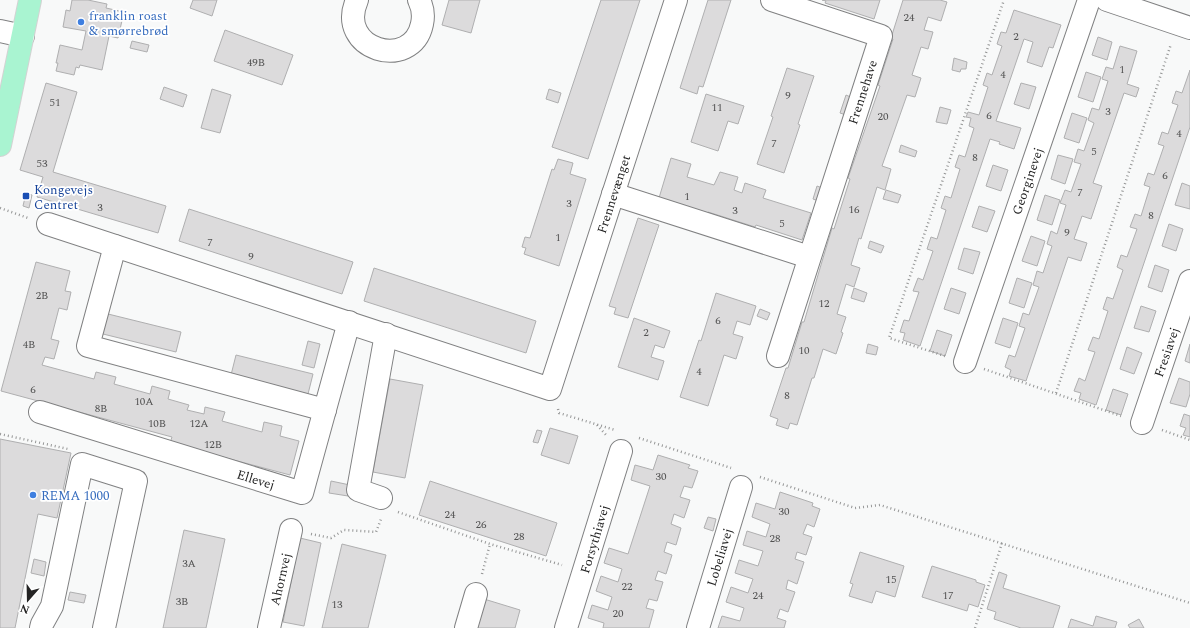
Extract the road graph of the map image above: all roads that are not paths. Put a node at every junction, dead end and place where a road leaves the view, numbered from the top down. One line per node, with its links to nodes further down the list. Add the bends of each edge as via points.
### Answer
1 (30, 0): 11 (main road)
2 (420, 0): 7 (street, via 424,17 421,29 406,47 394,51 382,51 362,40 355,29 353,18)
3 (676, 0): 13 (street, Frennevænget)
4 (772, 0): 16 (street, Frennehave, via 881,36)
5 (1089, 0): 21 (street, Georginevej)
6 (1107, 0): 8 (street)
7 (356, 2)
8 (1157, 8): 9 (street)
9 (1184, 26)
10 (0, 31): 11 (street)
11 (23, 36): 12 (main road)
12 (0, 145)
13 (613, 194): 16 (street); 19 (street, Frennevænget, via 550,389)
14 (48, 224): 15 (street)
15 (115, 246): 18 (street); 22 (street, via 88,346)
16 (809, 257): 20 (street, Frennehave)
17 (1190, 281): 24 (street, Fresiavej)
18 (349, 322): 19 (street); 22 (street, Ellevej)
19 (386, 334): 27 (street, via 358,490)
20 (778, 356)
21 (965, 362)
22 (325, 410): 23 (street, Ellevej, via 302,493)
23 (40, 412)
24 (1142, 423)
25 (625, 440): 34 (street, Forsythiavej)
26 (744, 477): 35 (street, Lobeliavej)
27 (383, 503)
28 (291, 530): 32 (street, Ahornvej)
29 (476, 594): 33 (street)
30 (48, 627): 31 (street, via 82,464 136,482)
31 (104, 628)
32 (269, 628)
33 (466, 628)
34 (566, 628)
35 (698, 628)

